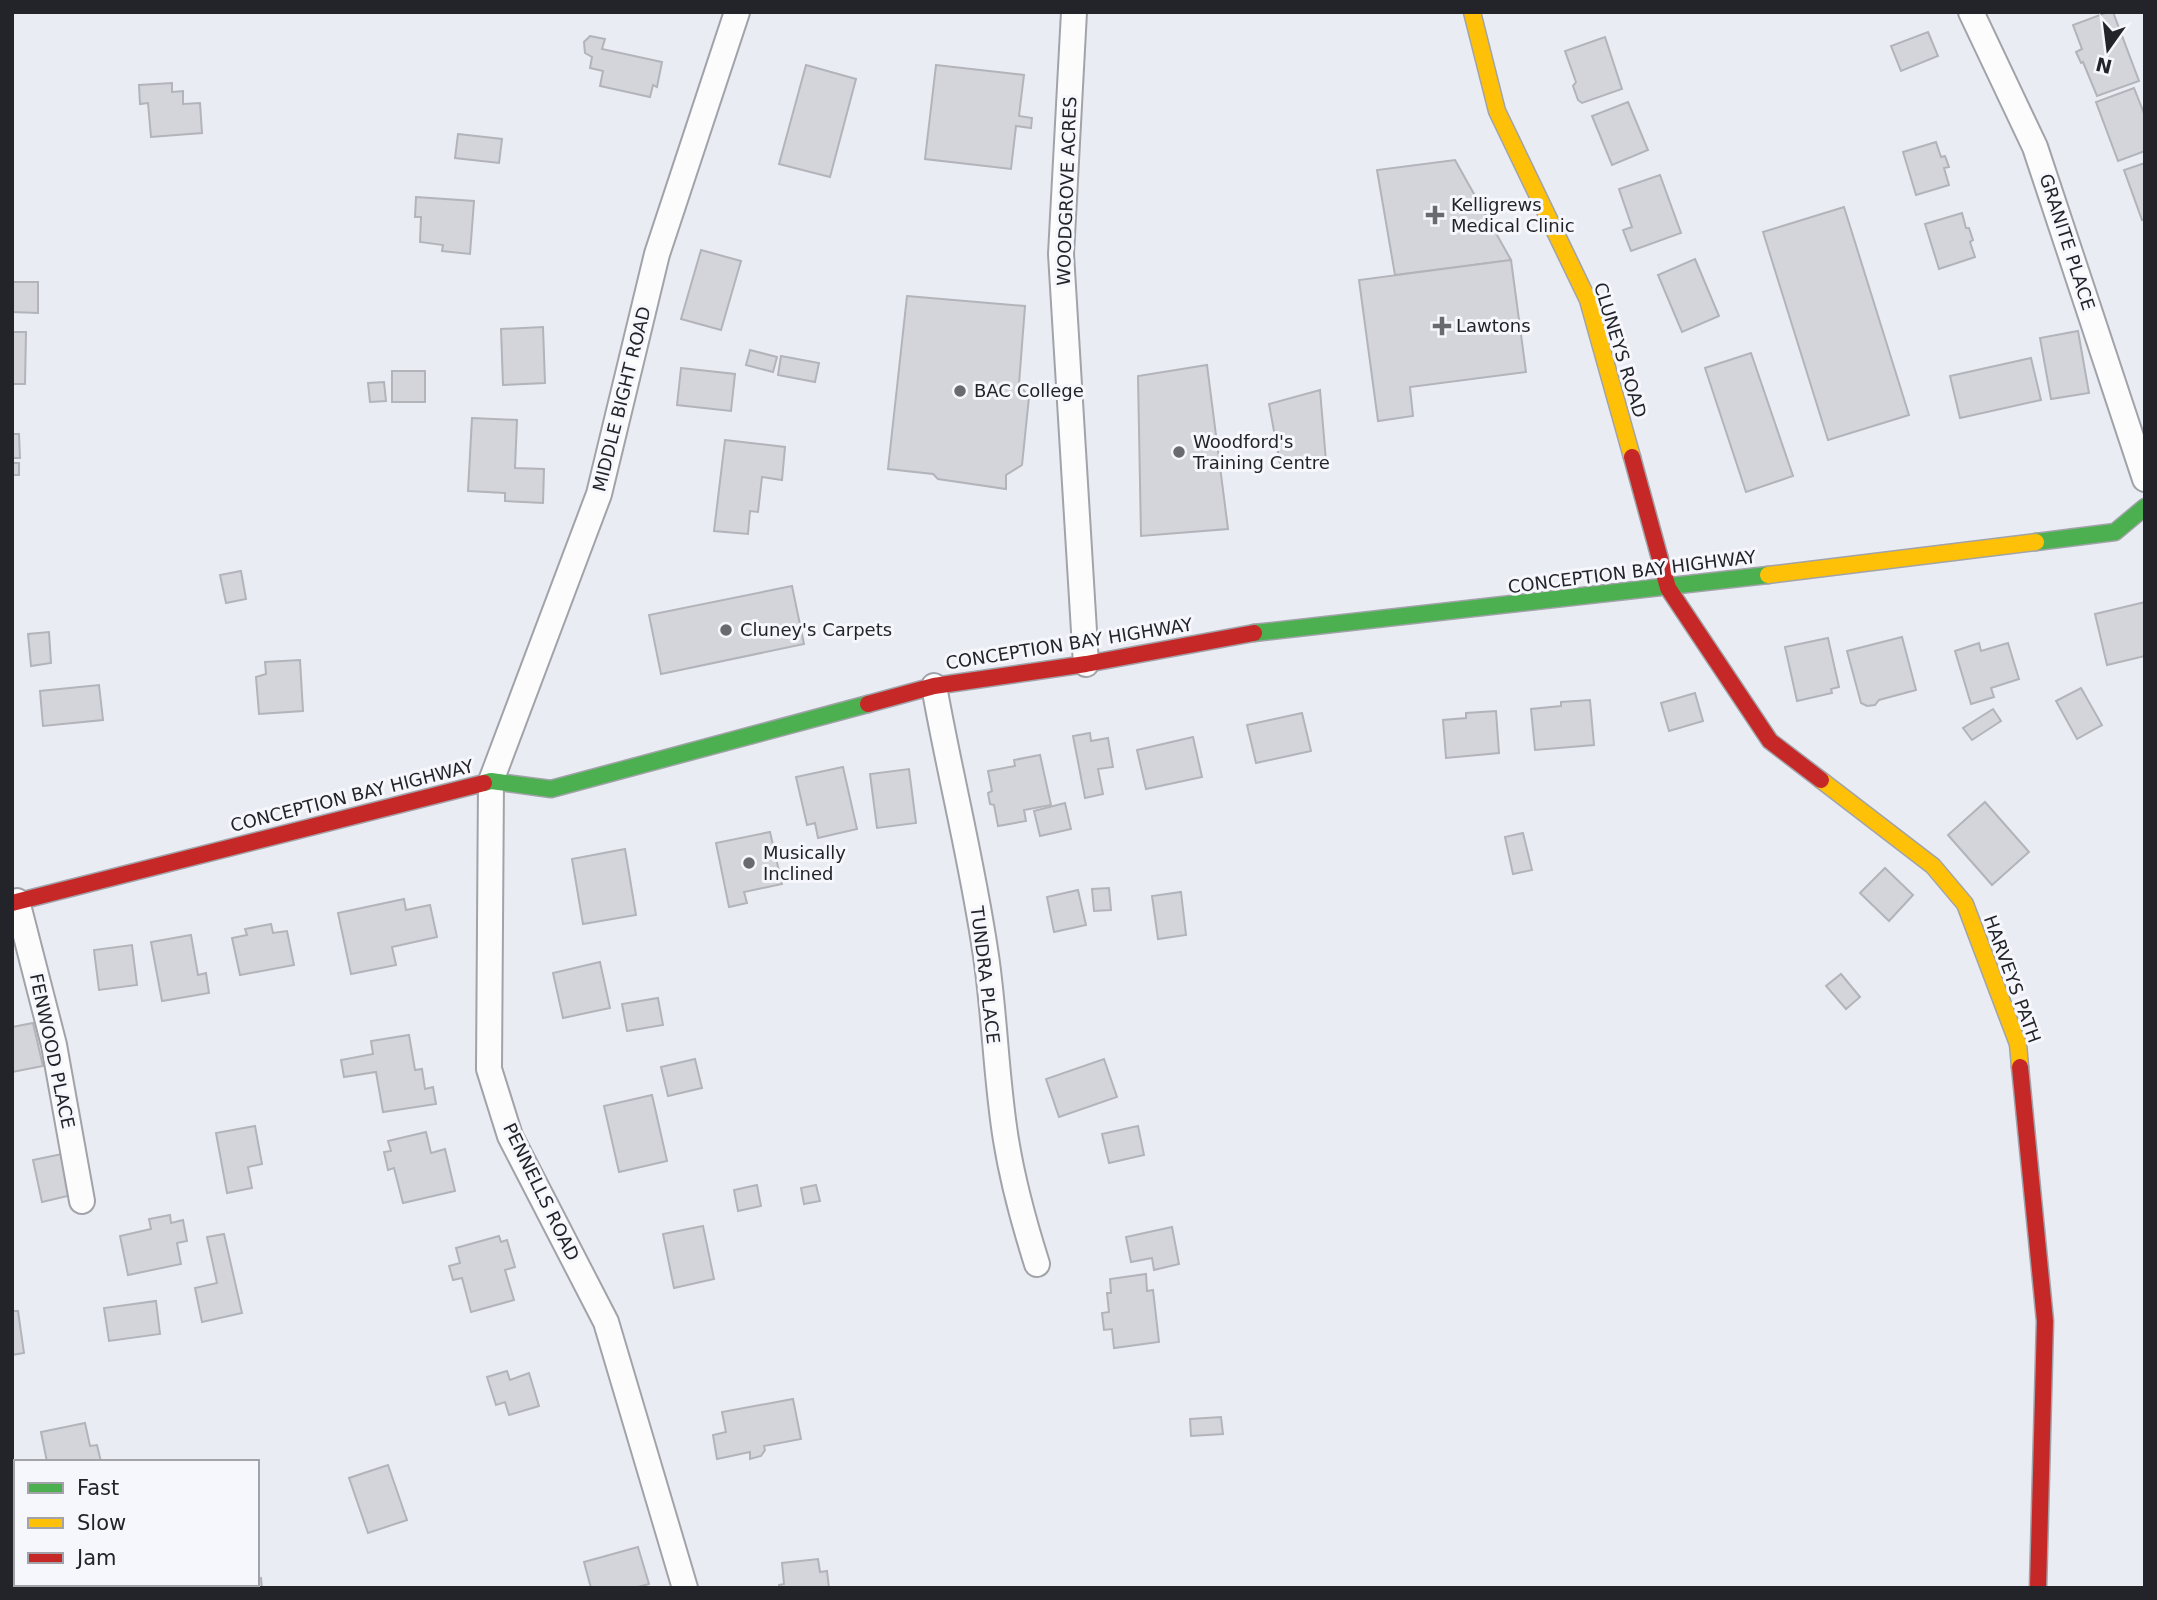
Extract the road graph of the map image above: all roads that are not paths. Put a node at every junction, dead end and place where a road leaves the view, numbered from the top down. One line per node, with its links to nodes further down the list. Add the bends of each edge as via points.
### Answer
1 (737, 12): 10 (street, MIDDLE BIGHT ROAD, via 657,254 600,494)
2 (1073, 12): 8 (street, WOODGROVE ACRES, via 1061,254)
3 (1472, 12): 7 (main road, CLUNEYS ROAD, via 1497,111 1588,300)
4 (1971, 12): 5 (street, GRANITE PLACE, via 2035,147)
5 (2145, 479)
6 (2145, 507): 7 (main road, CONCEPTION BAY HIGHWAY, via 2115,533)
7 (1668, 588): 8 (main road, CONCEPTION BAY HIGHWAY, via 1238,635); 15 (main road, HARVEYS PATH, via 1770,741 1933,866 1965,904 2018,1044 2045,1321)
8 (1086, 664): 9 (main road, CONCEPTION BAY HIGHWAY)
9 (934, 686): 10 (main road, CONCEPTION BAY HIGHWAY, via 551,789); 13 (street, TUNDRA PLACE, via 986,957 1006,1140)
10 (491, 781): 11 (main road, CONCEPTION BAY HIGHWAY); 14 (street, PENNELLS ROAD, via 489,1069 510,1136 607,1322)
11 (14, 902): 12 (street, FENWOOD PLACE, via 54,1045)
12 (82, 1201)
13 (1037, 1264)
14 (685, 1588)
15 (2038, 1588)

